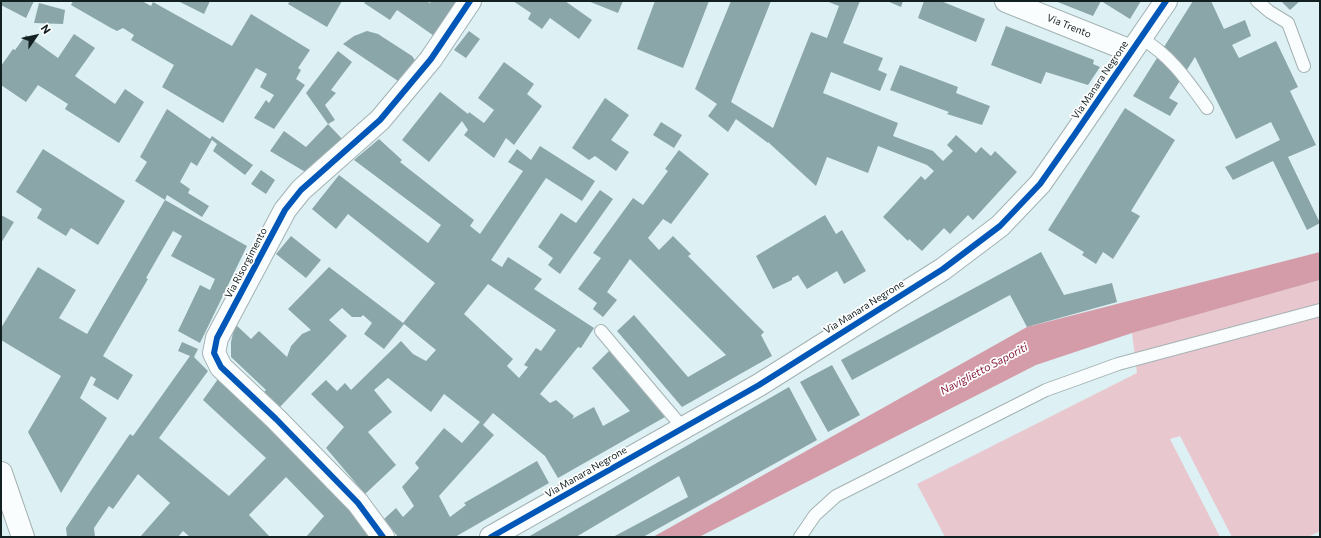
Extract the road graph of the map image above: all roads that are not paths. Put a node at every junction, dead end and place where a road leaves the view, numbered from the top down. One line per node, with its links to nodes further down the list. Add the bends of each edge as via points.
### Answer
1 (470, 1): 13 (street, Via Risorgimento, via 431,59 380,120 301,190 285,210 217,338 214,353 221,367 358,503)
2 (1006, 1): 5 (street, Via Trento)
3 (1166, 1): 5 (street, Via Manara Negrone)
4 (1257, 1): 6 (lane, via 1288,23)
5 (1136, 44): 7 (lane, via 1162,51); 10 (street, Via Manara Negrone, via 1040,184 1000,226 943,269 759,385)
6 (1304, 66)
7 (1207, 108)
8 (1320, 310): 15 (lane, via 1118,364 1046,390 836,496 815,515)
9 (601, 331): 10 (lane)
10 (683, 428): 14 (street, Via Manara Negrone)
11 (1, 473): 12 (street)
12 (23, 537)
13 (383, 537)
14 (491, 537)
15 (800, 537)

